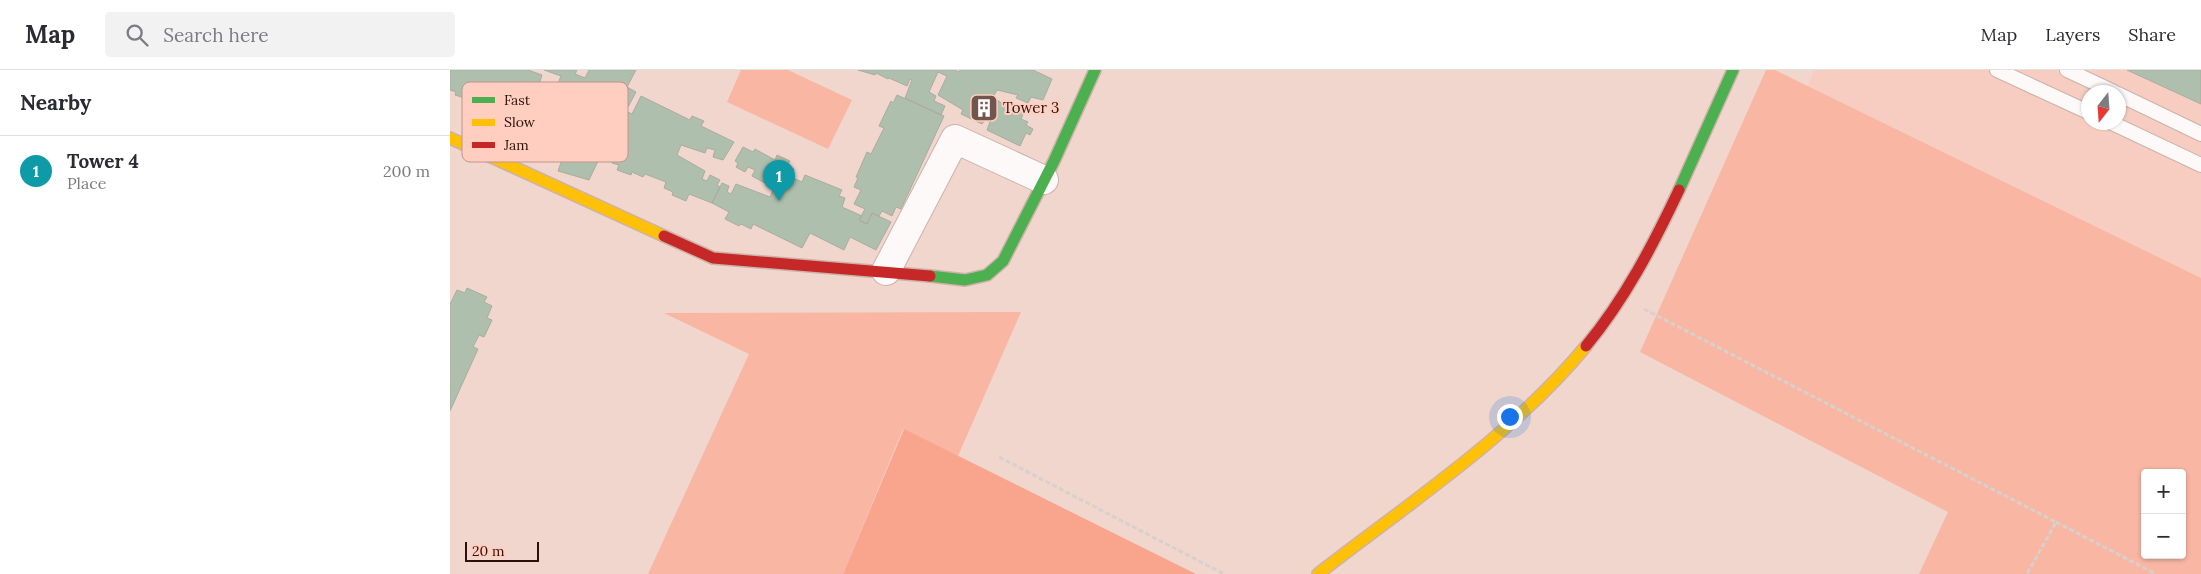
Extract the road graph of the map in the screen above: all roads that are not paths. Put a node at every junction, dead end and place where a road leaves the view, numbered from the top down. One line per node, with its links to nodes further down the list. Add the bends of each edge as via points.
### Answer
1 (1095, 70): 14 (street)
2 (1733, 70): 16 (street, via 1645,260 1596,334 1533,403 1496,435)
3 (1997, 70): 7 (lane)
4 (2067, 70): 5 (lane)
5 (2099, 85)
6 (2126, 98): 9 (lane)
7 (2081, 109)
8 (2126, 130): 13 (lane)
9 (2201, 134)
10 (450, 138): 11 (street)
11 (462, 143)
12 (503, 162): 15 (street, via 714,258)
13 (2201, 165)
14 (1044, 180): 15 (street, via 1003,261 987,275 965,280); 15 (street, via 955,139)
15 (886, 271)
16 (1318, 574)

